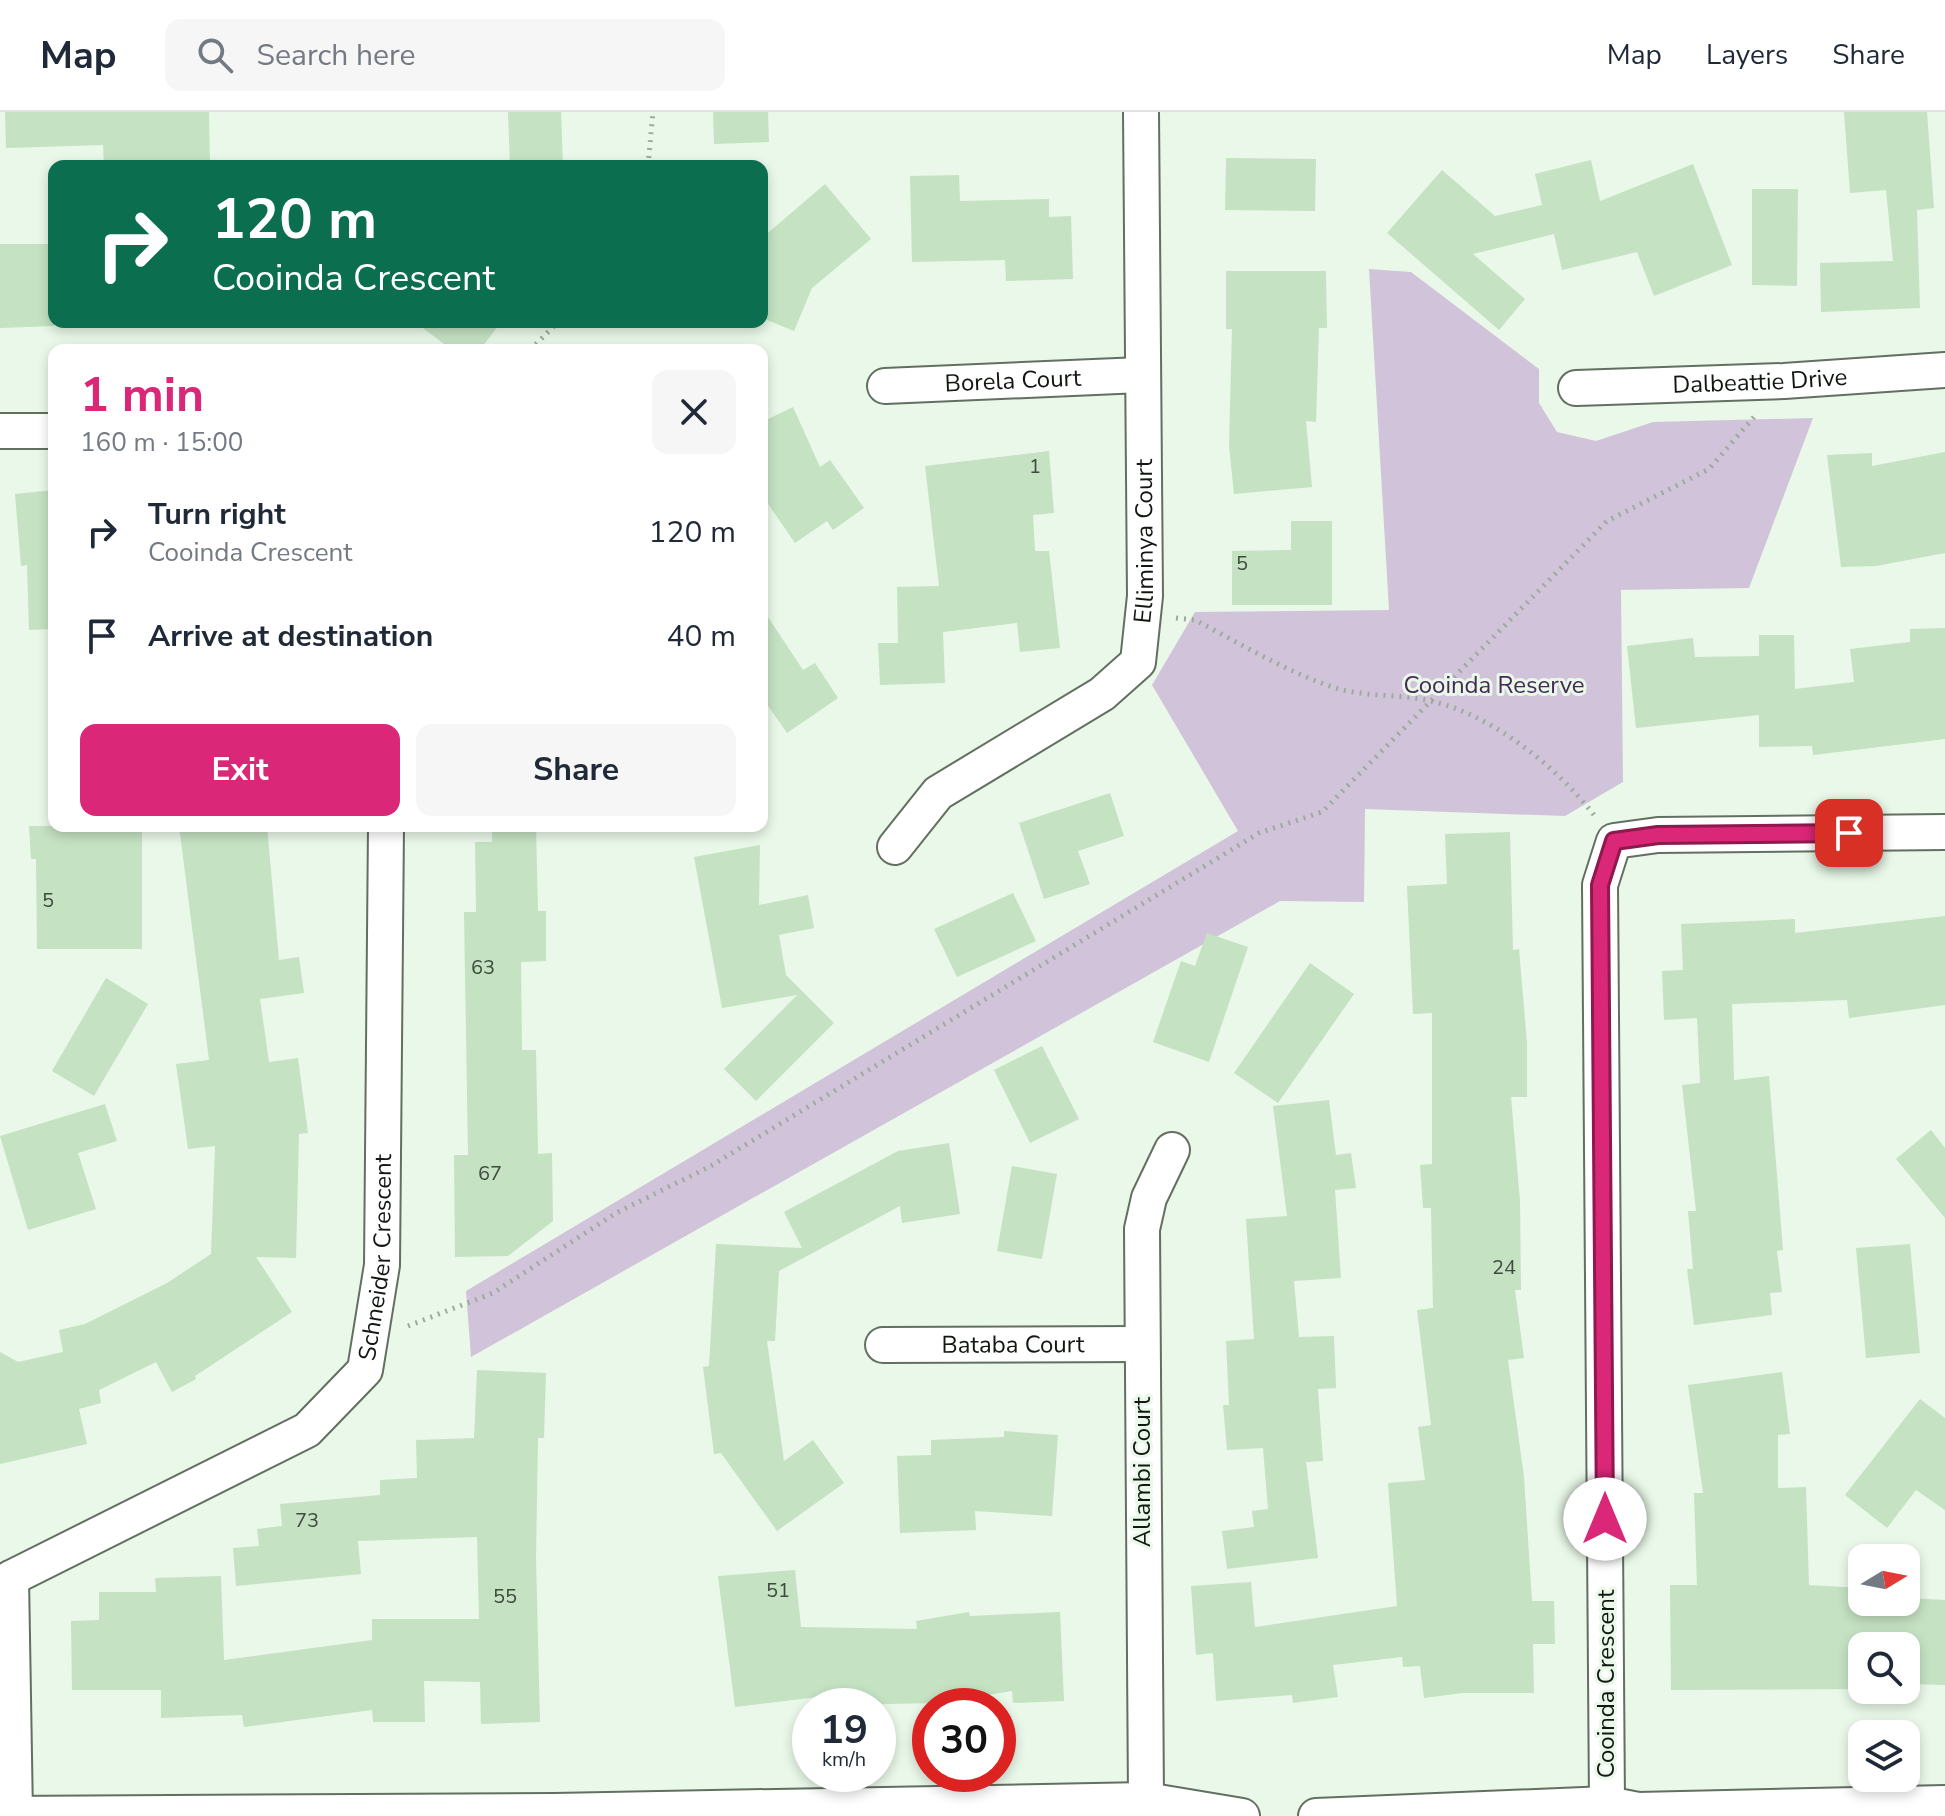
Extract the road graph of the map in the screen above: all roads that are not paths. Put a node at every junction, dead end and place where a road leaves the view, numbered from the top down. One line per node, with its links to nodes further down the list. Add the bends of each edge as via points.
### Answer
1 (1141, 112): 3 (street, Elliminya Court)
2 (1945, 370): 5 (street, Dalbeattie Drive)
3 (1141, 375): 4 (street, Borela Court); 10 (street, Elliminya Court, via 1143,613 1138,662 1102,694 938,793)
4 (885, 386)
5 (1576, 388)
6 (0, 431): 7 (street)
7 (48, 431)
8 (386, 832): 14 (street, Schneider Crescent, via 382,1265 365,1370 307,1430)
9 (1945, 832): 17 (street, Cooinda Crescent, via 1658,835 1614,841 1600,885)
10 (895, 847)
11 (1172, 1150): 12 (street, Allambi Court, via 1149,1198 1142,1229)
12 (1141, 1344): 13 (street, Bataba Court); 15 (street, Allambi Court)
13 (883, 1345)
14 (5, 1575): 18 (street, Schneider Crescent)
15 (1146, 1800): 20 (street); 21 (street)
16 (1945, 1803): 17 (street, via 1638,1810)
17 (1607, 1804): 22 (street)
18 (8, 1814): 19 (street)
19 (146, 1814): 20 (street)
20 (554, 1814)
21 (1242, 1816)
22 (1316, 1816)

